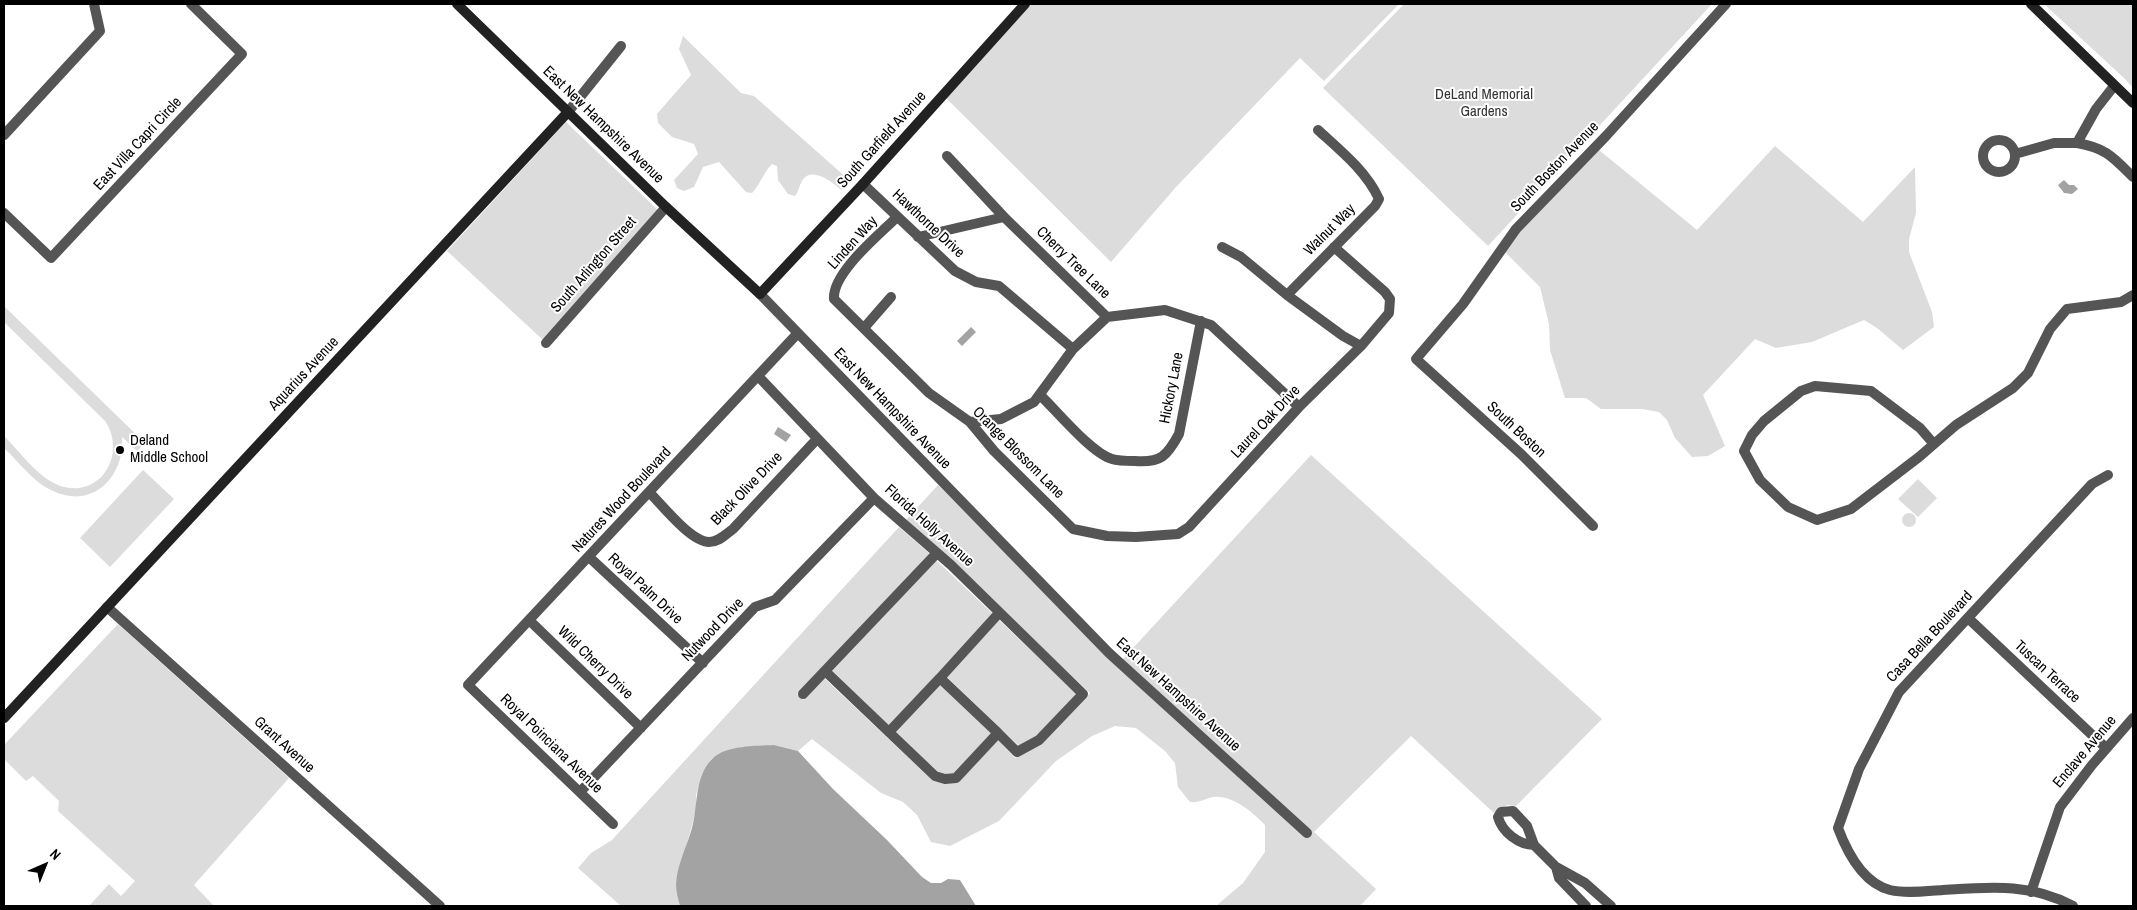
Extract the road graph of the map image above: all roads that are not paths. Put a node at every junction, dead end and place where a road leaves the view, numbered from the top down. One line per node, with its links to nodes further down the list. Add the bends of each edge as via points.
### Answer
1 (94, 4): 12 (street, via 100,31)
2 (191, 4): 19 (street, East Villa Capri Circle, via 242,54 52,258)
3 (457, 4): 10 (street, East New Hampshire Avenue)
4 (1025, 4): 17 (street, South Garfield Avenue)
5 (1726, 4): 37 (street, South Boston Avenue, via 1516,229 1463,304)
6 (2031, 4): 8 (street)
7 (621, 46): 10 (street, Aquarius Avenue)
8 (2114, 86): 9 (street); 13 (street, via 2096,109)
9 (2133, 103)
10 (568, 112): 18 (street, East New Hampshire Avenue); 51 (street, Aquarius Avenue)
11 (1318, 130): 23 (street, Walnut Way, via 1346,155 1379,199)
12 (4, 135)
13 (2077, 143): 14 (street, via 2054,143); 16 (street, via 2098,146)
14 (2014, 154)
15 (947, 156): 21 (street, Cherry Tree Lane)
16 (2133, 177)
17 (863, 184): 20 (street, Hawthorne Drive); 26 (street, South Garfield Avenue)
18 (666, 207): 26 (street, East New Hampshire Avenue); 34 (street, South Arlington Street)
19 (4, 213)
20 (897, 217): 22 (street, Hawthorne Drive); 25 (street, Linden Way, via 840,275)
21 (1004, 217): 22 (street); 30 (street, Cherry Tree Lane)
22 (918, 237): 36 (street, Hawthorne Drive, via 955,271 976,282 999,286)
23 (1334, 246): 27 (street, Walnut Way); 35 (street, Laurel Oak Drive, via 1390,299 1389,313)
24 (1222, 247): 27 (street)
25 (834, 291): 32 (street, Orange Blossom Lane, via 834,298)
26 (760, 294): 33 (street, East New Hampshire Avenue)
27 (1287, 295): 35 (street)
28 (2133, 295): 43 (street, via 2122,302 2067,309 2050,329 2028,373 2012,388)
29 (891, 297): 32 (street)
30 (1107, 317): 31 (street, Cherry Tree Lane, via 1165,310); 36 (street)
31 (1201, 321): 39 (street, Hickory Lane, via 1179,434 1162,458 1149,462 1112,460 1100,454); 40 (street, Cherry Tree Lane, via 1211,325)
32 (864, 328): 41 (street, Orange Blossom Lane, via 929,393)
33 (797, 334): 38 (street, Natures Wood Boulevard); 68 (street, East New Hampshire Avenue, via 1109,653)
34 (546, 344)
35 (1361, 346): 40 (street, Laurel Oak Drive)
36 (1072, 349): 39 (street)
37 (1416, 359): 47 (street, South Boston, via 1521,454)
38 (758, 376): 42 (street, Florida Holly Avenue); 45 (street, Natures Wood Boulevard)
39 (1040, 395): 41 (street, via 1027,407 1001,419)
40 (1299, 407): 48 (street, Laurel Oak Drive, via 1189,527 1178,534)
41 (970, 422): 48 (street, Orange Blossom Lane, via 994,451 1074,528 1107,536)
42 (817, 439): 45 (street, Black Olive Drive, via 733,529 719,539 703,541 692,534); 46 (street, Florida Holly Avenue)
43 (1933, 443): 43 (street, via 1851,509 1817,520 1788,507 1760,480 1744,451 1764,422 1801,391 1815,386 1871,391 1920,428)
44 (2108, 474): 53 (street, Casa Bella Boulevard, via 2092,484)
45 (649, 492): 50 (street, Natures Wood Boulevard)
46 (874, 498): 49 (street, Florida Holly Avenue); 55 (street, Nutwood Drive, via 775,600 755,607)
47 (1592, 526)
48 (1136, 537)
49 (936, 554): 52 (street, Florida Holly Avenue); 56 (street)
50 (589, 557): 54 (street, Natures Wood Boulevard); 55 (street, Royal Palm Drive)
51 (107, 606): 60 (street, Aquarius Avenue); 72 (street, Grant Avenue)
52 (1000, 613): 57 (street); 64 (street, Florida Holly Avenue, via 1084,694 1039,740 1017,752)
53 (1968, 618): 65 (street, Tuscan Terrace); 71 (street, Casa Bella Boulevard, via 1899,692 1859,769 1838,828 1845,847 1866,876 1889,890 1914,892 1998,886)
54 (529, 620): 58 (street, Natures Wood Boulevard); 62 (street, Wild Cherry Drive)
55 (702, 663): 62 (street, Nutwood Drive)
56 (825, 671): 59 (street); 63 (street)
57 (940, 678): 63 (street); 64 (street)
58 (468, 685): 66 (street, Royal Poinciana Avenue)
59 (803, 694)
60 (4, 718)
61 (2133, 718): 65 (street, Enclave Avenue)
62 (641, 728): 66 (street, Nutwood Drive)
63 (889, 732): 64 (street, via 935,776 945,779 956,778)
64 (998, 734)
65 (2106, 748): 71 (street, Enclave Avenue, via 2060,807)
66 (580, 792): 67 (street, Royal Poinciana Avenue)
67 (613, 824)
68 (1308, 833)
69 (1534, 845): 70 (street)
70 (1556, 867): 73 (street, via 1559,878); 74 (street, via 1585,883)
71 (2032, 892): 75 (street, Casa Bella Boulevard, via 2051,894)
72 (440, 906)
73 (1586, 906)
74 (1611, 906)
75 (2073, 906)

